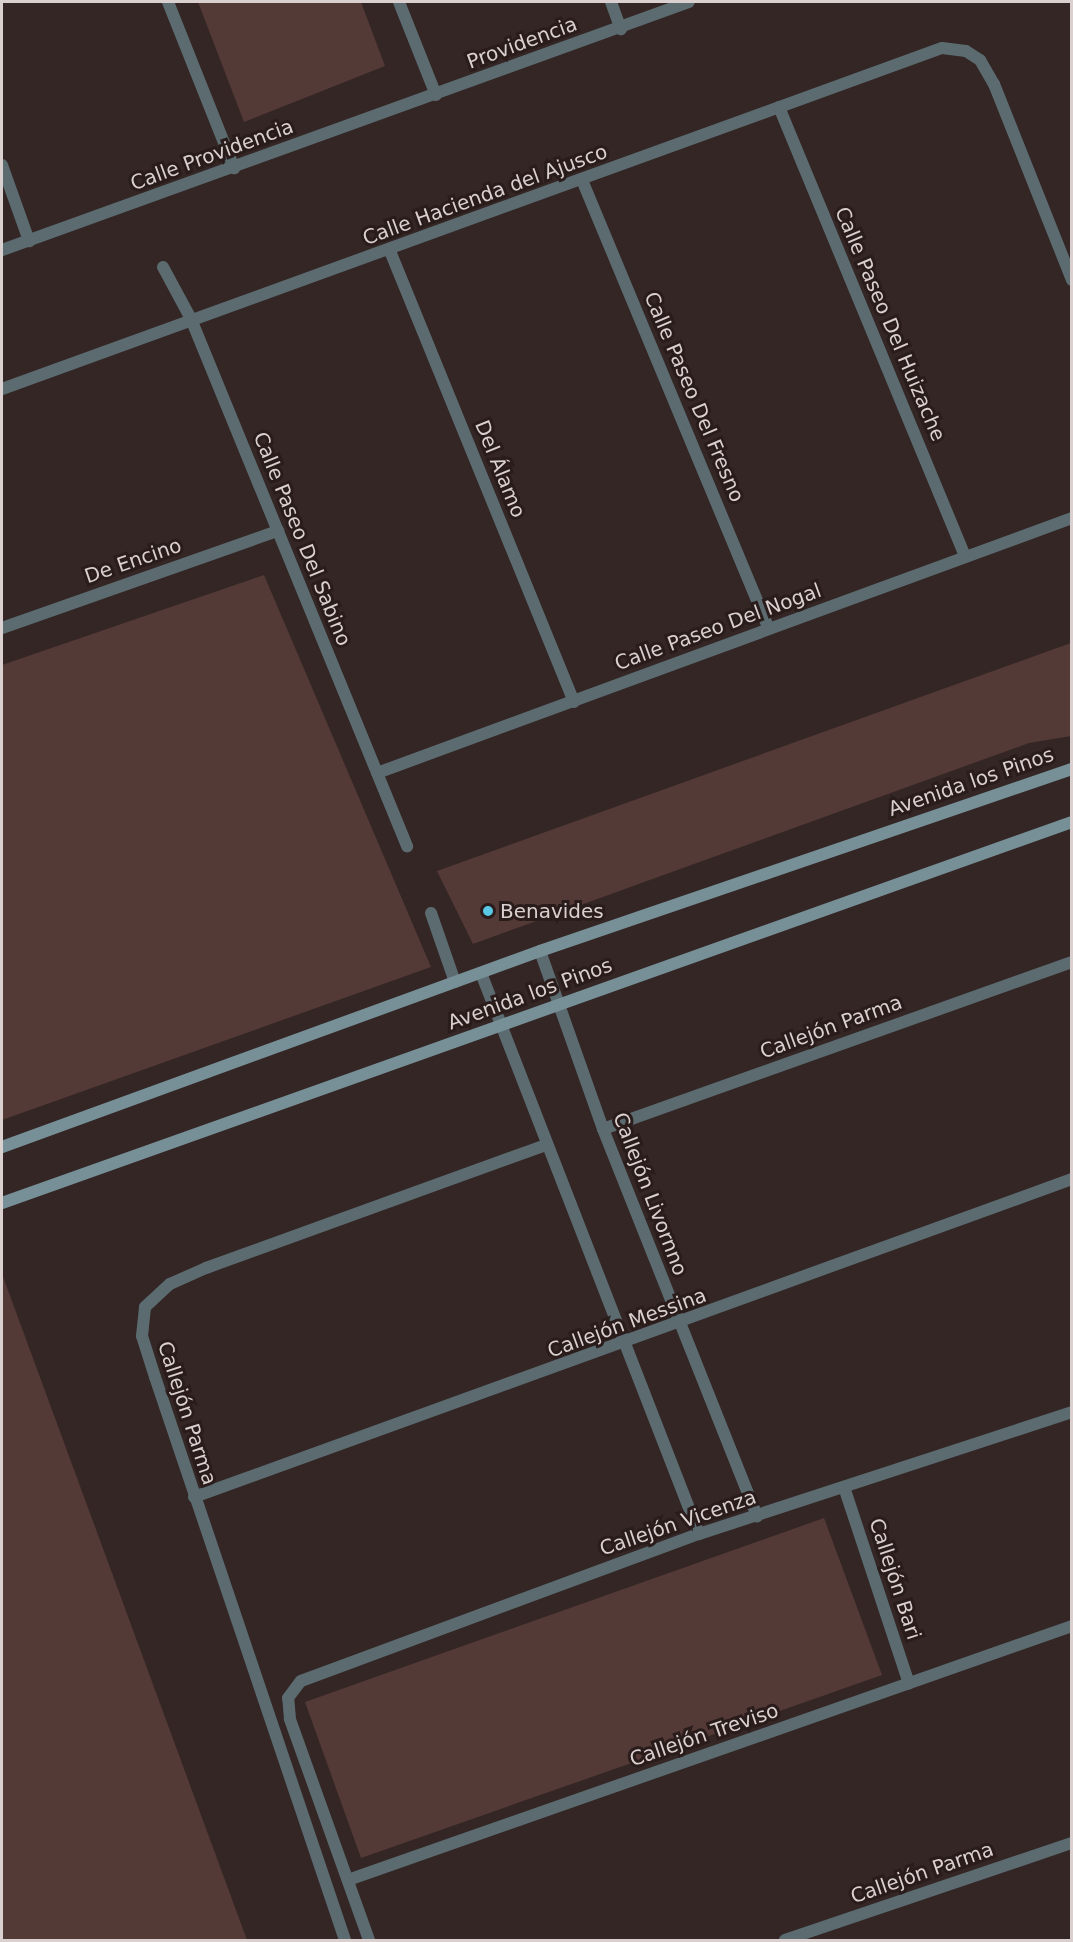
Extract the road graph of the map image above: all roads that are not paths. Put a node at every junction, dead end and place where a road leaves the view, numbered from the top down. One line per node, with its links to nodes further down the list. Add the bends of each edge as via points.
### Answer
1 (168, 2): 9 (street)
2 (399, 2): 6 (street)
3 (611, 2): 5 (street)
4 (689, 2): 5 (street, Providencia)
5 (621, 29): 6 (street, Providencia)
6 (436, 95): 9 (street, Calle Providencia)
7 (779, 107): 10 (street, Calle Hacienda del Ajusco); 15 (street, Calle Hacienda del Ajusco, via 942,48 966,51 980,60); 20 (street, Calle Paseo Del Huizache)
8 (2, 165): 11 (street)
9 (234, 168): 11 (street, Calle Providencia)
10 (582, 180): 13 (street, Calle Hacienda del Ajusco); 22 (street, Calle Paseo Del Fresno)
11 (28, 241): 12 (street, Calle Providencia)
12 (2, 250)
13 (390, 251): 16 (street, Calle Hacienda del Ajusco); 23 (street, Del Álamo)
14 (164, 267): 16 (street, Calle Paseo Del Sabino)
15 (1071, 280)
16 (192, 319): 17 (street, Calle Hacienda del Ajusco); 19 (street, Calle Paseo Del Sabino)
17 (2, 389)
18 (1071, 518): 20 (street, Calle Paseo Del Nogal)
19 (278, 531): 21 (street, De Encino); 25 (street, Calle Paseo Del Sabino)
20 (965, 556): 22 (street, Calle Paseo Del Nogal)
21 (2, 628)
22 (769, 629): 23 (street, Calle Paseo Del Nogal)
23 (574, 702): 25 (street, Calle Paseo Del Nogal)
24 (1071, 769): 29 (street, Avenida los Pinos)
25 (377, 773): 27 (street, Calle Paseo Del Sabino)
26 (1071, 822): 33 (street, Avenida los Pinos)
27 (406, 846)
28 (430, 913): 32 (street)
29 (540, 951): 31 (street, Avenida los Pinos); 33 (street, Callejón Livornno)
30 (1071, 962): 35 (street, Callejón Parma)
31 (481, 973): 32 (street, Avenida los Pinos); 34 (street)
32 (455, 982): 37 (street, Avenida los Pinos)
33 (556, 1006): 34 (street, Avenida los Pinos); 35 (street, Callejón Livornno)
34 (499, 1026): 36 (street); 39 (street, Avenida los Pinos)
35 (603, 1129): 40 (street, Callejón Livornno)
36 (546, 1145): 41 (street); 44 (street, Callejón Parma, via 206,1268 170,1284 145,1307 142,1336)
37 (2, 1147)
38 (1071, 1179): 40 (street, Callejón Messina)
39 (2, 1203)
40 (680, 1325): 41 (street, Callejón Messina); 45 (street, Callejón Livornno)
41 (625, 1344): 44 (street, Callejón Messina); 46 (street)
42 (1071, 1412): 43 (street, Callejón Vicenza)
43 (844, 1487): 45 (street, Callejón Vicenza); 48 (street, Callejón Bari)
44 (194, 1497): 51 (street, Callejón Parma)
45 (757, 1516): 46 (street, Callejón Vicenza)
46 (699, 1534): 50 (street, Callejón Vicenza, via 302,1681 288,1698 290,1719)
47 (1071, 1626): 48 (street, Callejón Treviso)
48 (909, 1684): 50 (street, Callejón Treviso)
49 (1071, 1843): 53 (street, Callejón Parma)
50 (348, 1880): 52 (street)
51 (345, 1941)
52 (369, 1941)
53 (785, 1941)

